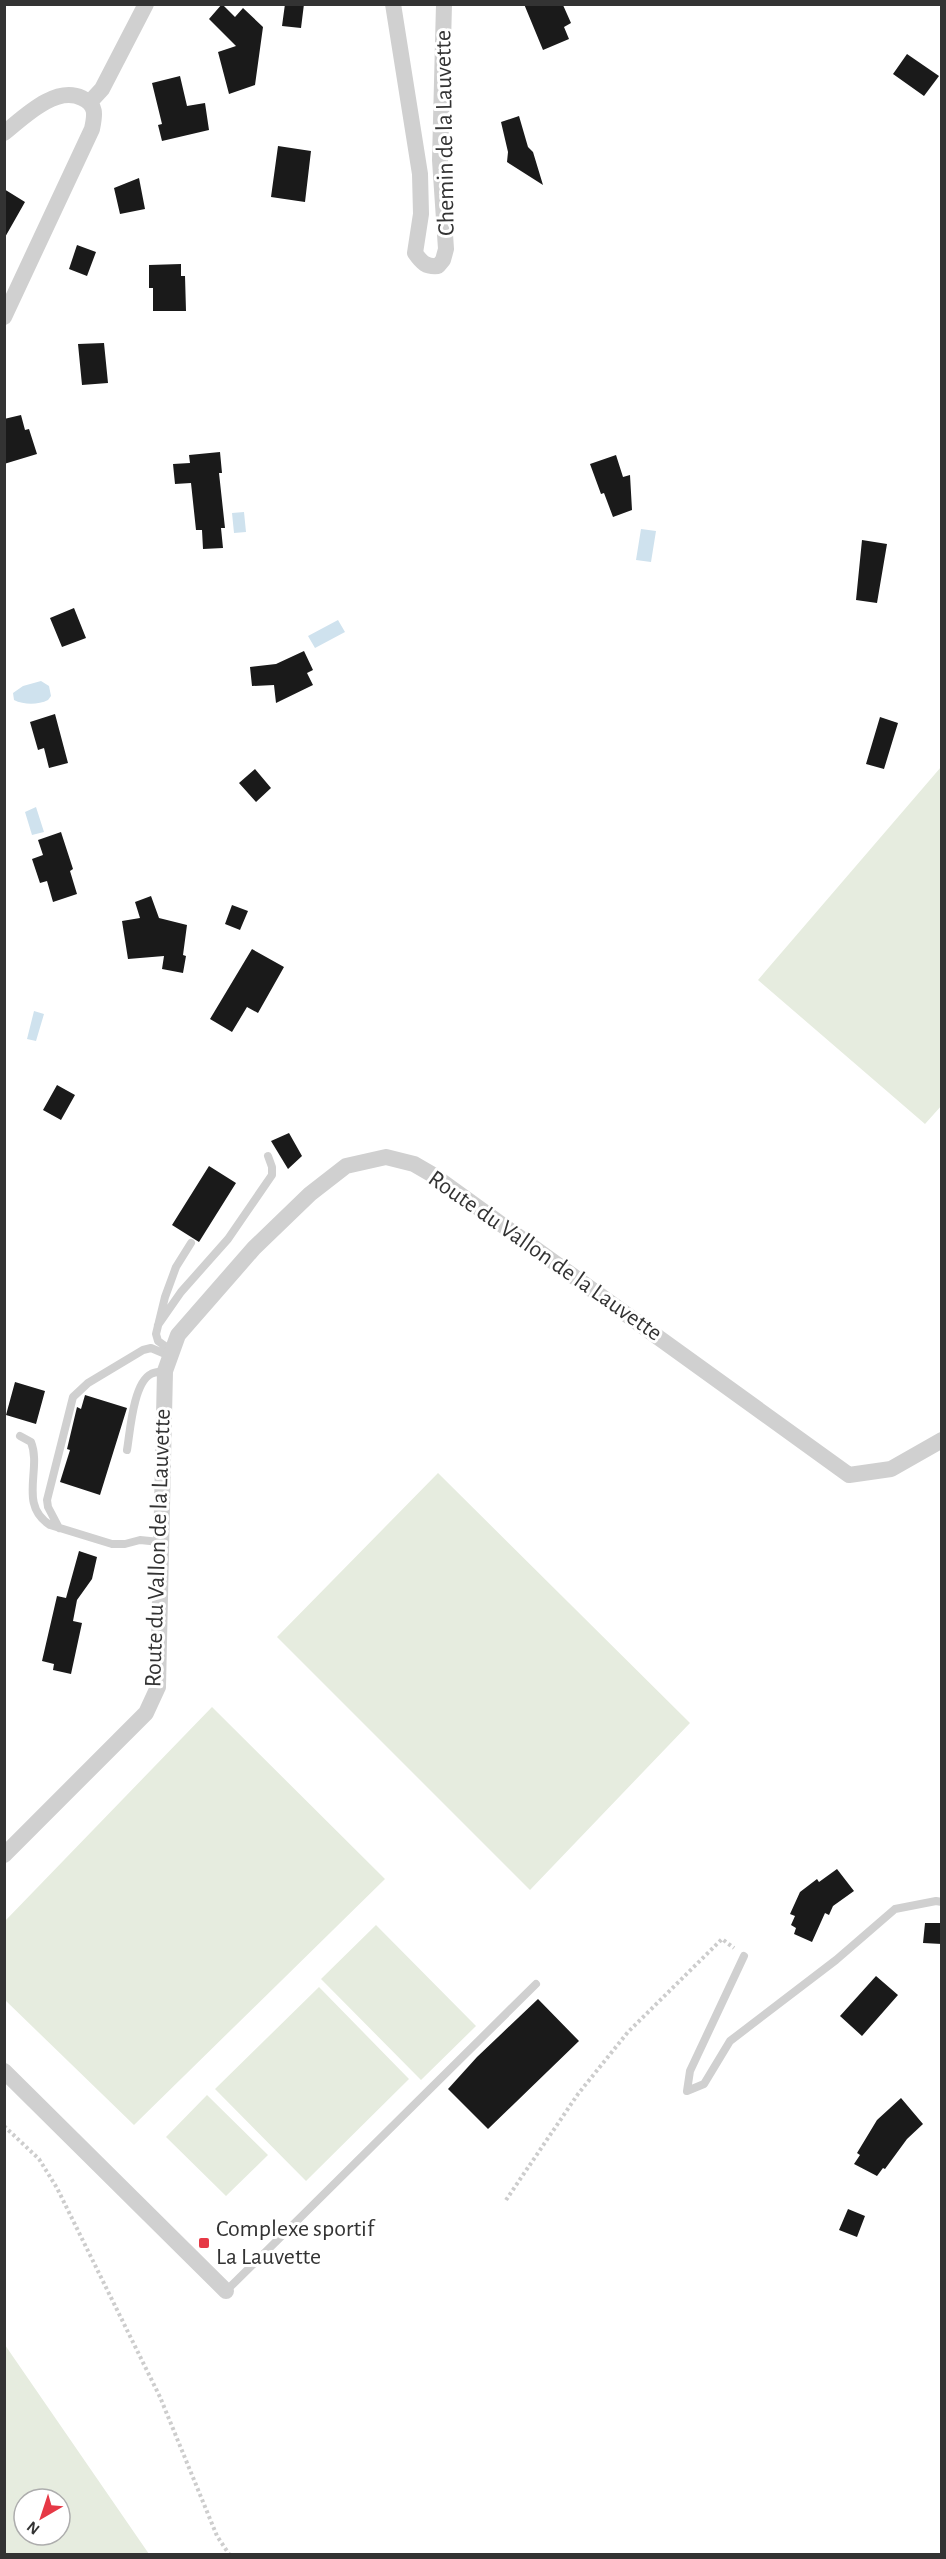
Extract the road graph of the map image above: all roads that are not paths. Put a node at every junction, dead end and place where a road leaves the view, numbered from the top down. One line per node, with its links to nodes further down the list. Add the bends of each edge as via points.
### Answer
1 (146, 4): 4 (street, via 102,89)
2 (393, 4): 3 (street, Chemin de la Lauvette, via 420,174 421,213 415,253 429,267 438,266 446,249 440,160)
3 (444, 4)
4 (90, 102): 5 (street, via 76,95 56,98 40,105); 6 (street, via 95,115 92,129)
5 (4, 133)
6 (4, 317)
7 (268, 1156): 9 (lane, via 272,1175 228,1239)
8 (191, 1243): 9 (lane, via 177,1267)
9 (158, 1325): 10 (lane, via 158,1341)
10 (169, 1359): 12 (street, Route du Vallon de la Lauvette, via 178,1335 196,1312 310,1194 346,1166 386,1158 414,1164 433,1175 849,1475 891,1469); 13 (lane, via 146,1378 139,1392); 14 (lane, via 151,1348 142,1350 88,1383 73,1397 47,1500); 15 (street, Route du Vallon de la Lauvette)
11 (20, 1436): 14 (lane, via 31,1442 34,1449 31,1490 36,1510 43,1520)
12 (942, 1440)
13 (128, 1450)
14 (59, 1527): 15 (lane, via 112,1544)
15 (160, 1542): 16 (street, Route du Vallon de la Lauvette, via 158,1687 146,1713)
16 (4, 1855)
17 (942, 1902): 18 (lane, via 895,1909 730,2041 704,2084 687,2091 690,2071)
18 (744, 1956)
19 (536, 1984): 21 (lane)
20 (4, 2071): 21 (street)
21 (226, 2291)

